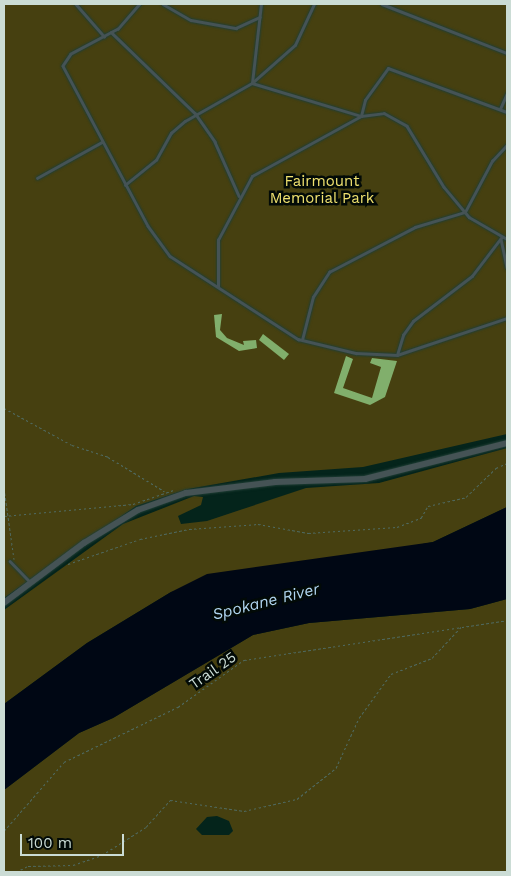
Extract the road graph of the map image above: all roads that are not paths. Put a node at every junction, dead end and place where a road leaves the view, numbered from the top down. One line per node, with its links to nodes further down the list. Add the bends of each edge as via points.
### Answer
1 (76, 4): 9 (lane)
2 (140, 4): 8 (lane)
3 (163, 4): 7 (lane, via 191,20 228,27)
4 (261, 4): 7 (lane)
5 (314, 4): 11 (lane, via 295,45)
6 (382, 4): 10 (lane)
7 (260, 17): 11 (lane)
8 (111, 32): 9 (lane); 15 (lane)
9 (104, 36): 17 (lane, via 72,54 64,66)
10 (507, 53)
11 (252, 84): 15 (lane); 16 (lane)
12 (507, 93): 13 (lane)
13 (500, 109): 14 (lane); 16 (lane, via 388,68 365,100)
14 (507, 112)
15 (195, 114): 20 (lane, via 171,133 151,166); 21 (lane, via 215,142)
16 (361, 116): 21 (lane, via 252,176); 22 (lane, via 384,113 407,126 439,180)
17 (102, 142): 19 (lane); 20 (lane)
18 (507, 145): 22 (lane, via 492,161)
19 (37, 178)
20 (125, 186): 26 (lane, via 170,256)
21 (239, 196): 26 (lane, via 218,240)
22 (465, 212): 23 (lane); 28 (lane, via 415,227 329,272 313,297)
23 (501, 238): 24 (lane); 25 (lane); 29 (lane, via 461,287 414,321 403,335)
24 (507, 239)
25 (507, 267)
26 (218, 287): 28 (lane, via 265,322)
27 (507, 318): 29 (lane)
28 (302, 340): 29 (lane, via 356,353)
29 (397, 355)
30 (507, 443): 32 (street, via 365,479 275,482 186,493 138,510)
31 (10, 561): 32 (lane)
32 (29, 582): 33 (street)
33 (4, 603)

